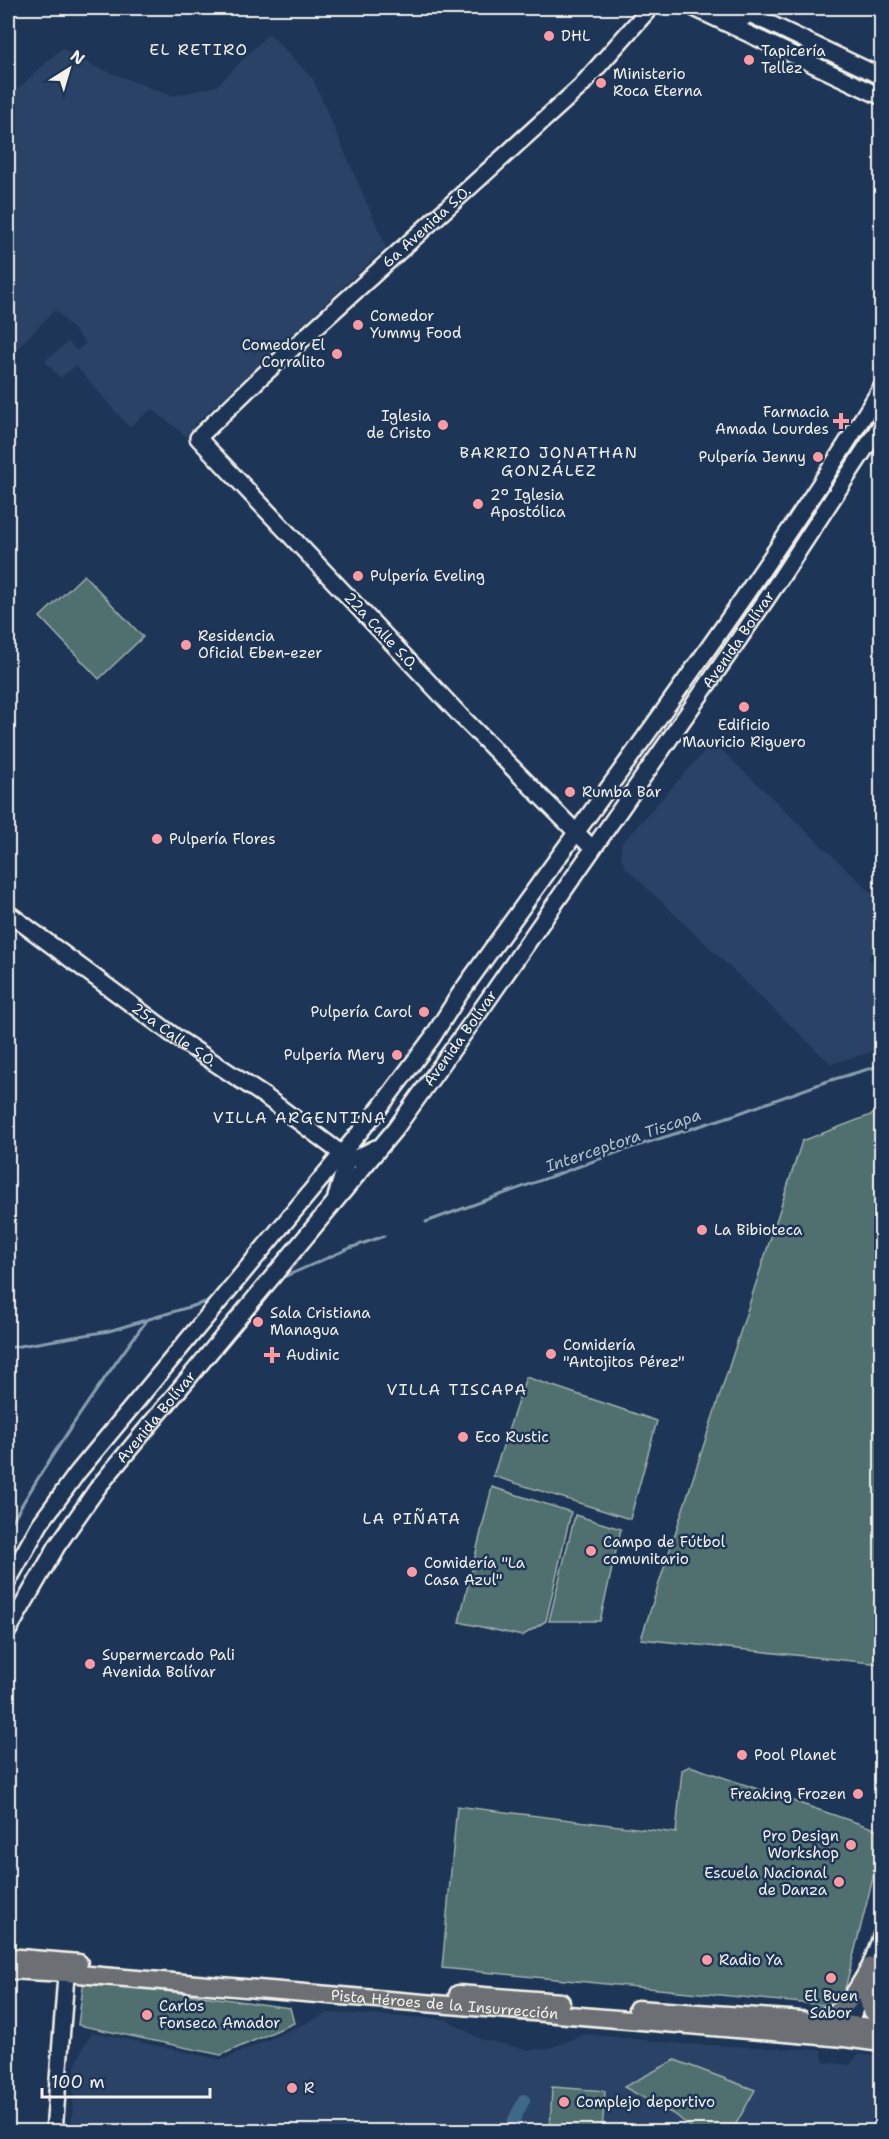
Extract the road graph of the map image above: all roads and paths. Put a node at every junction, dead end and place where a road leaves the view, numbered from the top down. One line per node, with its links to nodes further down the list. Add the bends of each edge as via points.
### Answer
1 (650, 8): 10 (main road, 6a Avenida S.O., via 580,87)
2 (694, 8): 7 (main road)
3 (722, 8): 5 (main road)
4 (737, 8): 5 (main road)
5 (773, 26): 6 (main road)
6 (882, 77)
7 (882, 97)
8 (882, 387): 11 (main road, Avenida Bolívar, via 674,697)
9 (882, 423): 12 (main road, Avenida Bolívar, via 780,579)
10 (198, 438): 11 (main road, 22a Calle S.O., via 460,716)
11 (572, 826): 12 (main road, 22a Calle S.O.); 15 (main road, Avenida Bolívar, via 432,1038)
12 (592, 848): 14 (main road, Avenida Bolívar)
13 (8, 913): 15 (main road, 25a Calle S.O.)
14 (383, 1143): 15 (main road, via 354,1159); 16 (main road, Avenida Bolívar)
15 (342, 1154): 16 (main road, via 346,1164); 17 (main road, Avenida Bolívar, via 78,1472 40,1524)
16 (334, 1203): 18 (main road, Avenida Bolívar, via 99,1486 57,1546)
17 (8, 1581)
18 (8, 1631)
19 (882, 1934): 23 (main road)
20 (8, 1951): 22 (main road)
21 (8, 1956): 22 (main road, Pista Héroes de la Insurrección)
22 (27, 1958): 24 (main road, Pista Héroes de la Insurrección)
23 (870, 1966): 26 (main road, via 846,2004 834,2015); 27 (main road, via 868,2002 873,2013); 29 (main road)
24 (67, 1968): 25 (main road, Pista Héroes de la Insurrección); 26 (main road, Pista Héroes de la Insurrección); 29 (main road, Pista Héroes de la Insurrección); 31 (main road)
25 (8, 1970)
26 (789, 2019): 29 (main road, Pista Héroes de la Insurrección)
27 (882, 2019)
28 (882, 2028): 29 (main road, Pista Héroes de la Insurrección)
29 (846, 2031): 30 (main road, Pista Héroes de la Insurrección)
30 (882, 2043)
31 (54, 2132)

